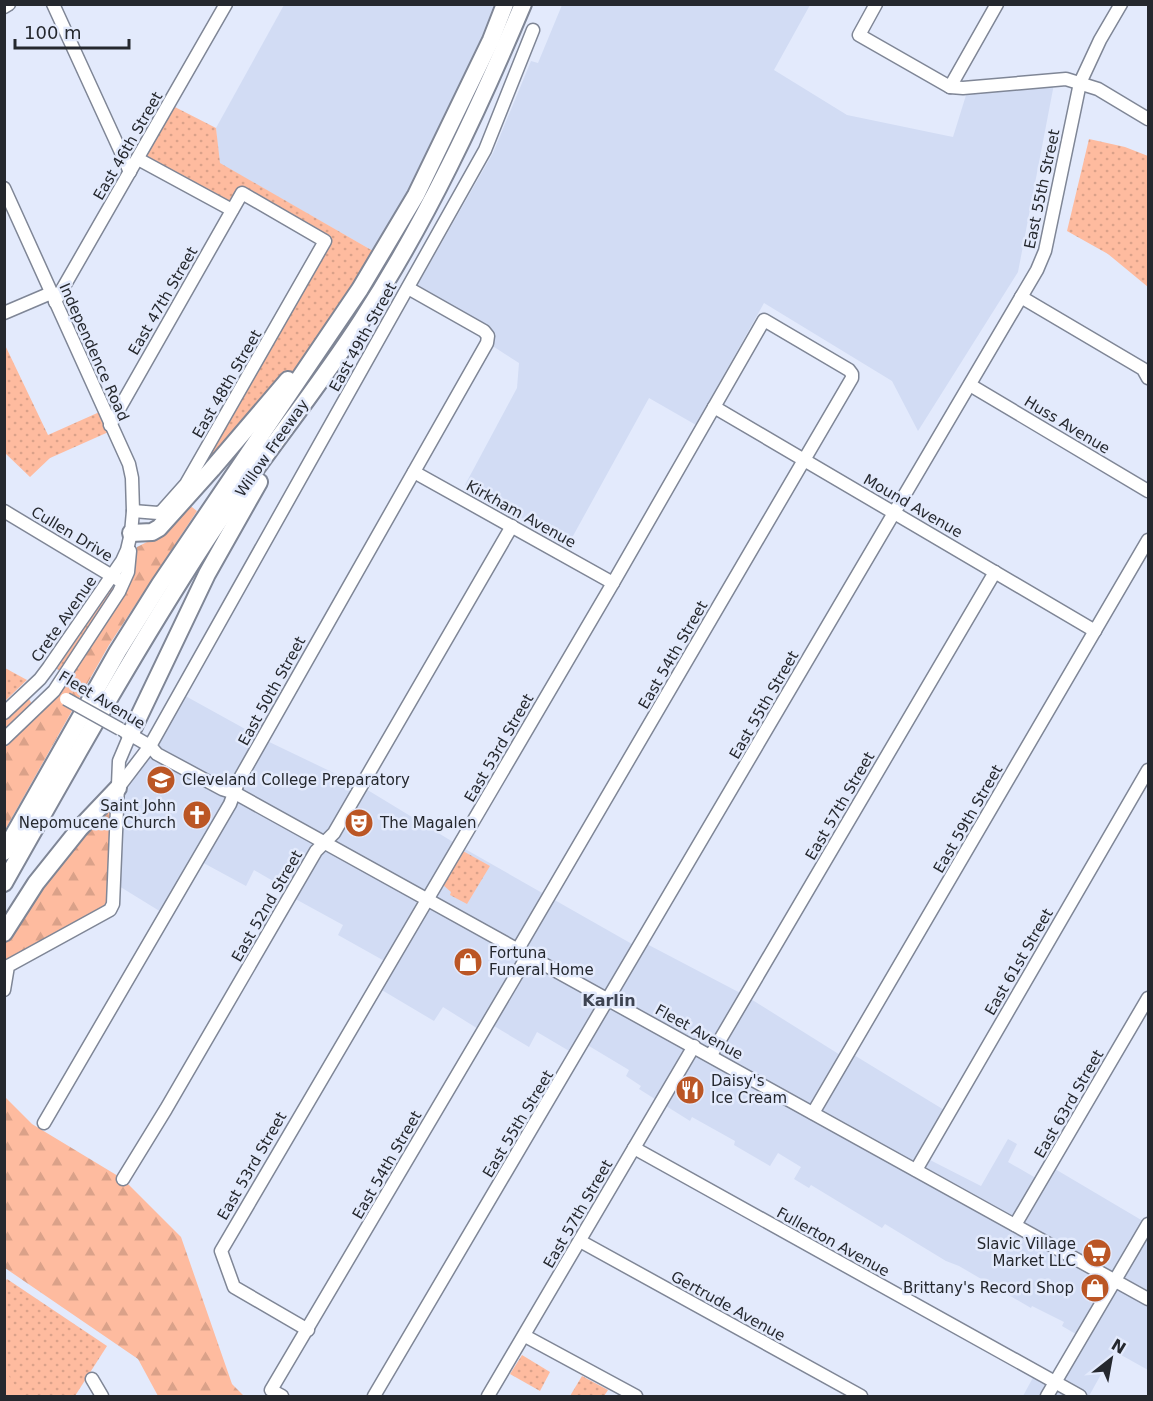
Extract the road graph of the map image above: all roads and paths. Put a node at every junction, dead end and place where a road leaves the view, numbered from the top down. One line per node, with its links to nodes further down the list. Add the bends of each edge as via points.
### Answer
1 (9, 4): 9 (street)
2 (53, 4): 15 (street)
3 (226, 4): 14 (street, East 46th Street)
4 (505, 4): 24 (highway, Willow Freeway, via 416,195)
5 (523, 4): 28 (highway, Willow Freeway, via 453,158 410,239 362,320)
6 (876, 4): 12 (street, via 859,35)
7 (997, 4): 12 (street)
8 (1121, 4): 11 (street, East 55th Street)
9 (4, 7)
10 (533, 30): 20 (street, East 49th Street, via 485,150)
11 (1080, 83): 12 (street, via 1066,79); 13 (street, via 1098,89); 21 (street, East 55th Street, via 1045,251)
12 (950, 87)
13 (1149, 119)
14 (138, 159): 15 (street, East 46th Street); 18 (street)
15 (130, 172): 22 (street, East 46th Street)
16 (4, 188): 17 (street, Independence Road)
17 (9, 210): 22 (street, Independence Road)
18 (232, 210): 19 (street, East 47th Street, via 242,193); 30 (street, East 47th Street)
19 (325, 241): 35 (street, East 48th Street, via 186,484 162,511)
20 (408, 288): 32 (street, East 50th Street, via 488,336); 50 (street, East 49th Street)
21 (1022, 297): 26 (street, via 1143,369); 27 (street, East 55th Street)
22 (53, 298): 23 (street); 30 (street, Independence Road)
23 (4, 313)
24 (332, 329): 38 (highway, via 159,528); 55 (highway, Willow Freeway, via 154,593)
25 (852, 374): 29 (street, East 53rd Street, via 764,320); 31 (street, East 54th Street)
26 (1149, 378)
27 (970, 385): 33 (street, Huss Avenue); 36 (street, East 55th Street)
28 (303, 404): 48 (highway, via 207,574); 56 (highway, Willow Freeway, via 206,540)
29 (714, 407): 31 (street, Mound Avenue); 43 (street, East 53rd Street)
30 (110, 425): 35 (street, Independence Road, via 129,464)
31 (805, 460): 36 (street, Mound Avenue); 59 (street, East 54th Street)
32 (414, 472): 37 (street, Kirkham Avenue); 53 (street, East 50th Street)
33 (1149, 491)
34 (4, 511): 41 (street, Cullen Drive)
35 (133, 511): 38 (street, Independence Road)
36 (895, 512): 40 (street, Mound Avenue); 62 (street, East 55th Street)
37 (512, 526): 43 (street, Kirkham Avenue); 54 (street, East 52nd Street)
38 (132, 533): 41 (street, Independence Road, via 128,550); 42 (street, Independence Road)
39 (1148, 542): 44 (street, East 59th Street)
40 (995, 572): 44 (street, Mound Avenue); 64 (street, East 57th Street)
41 (112, 576): 42 (street, Cullen Drive); 45 (street, Crete Avenue)
42 (123, 583): 46 (street, Crete Avenue)
43 (613, 583): 57 (street, East 53rd Street)
44 (1095, 631): 65 (street, East 59th Street)
45 (40, 679): 46 (street, Fleet Avenue); 47 (street, Crete Avenue)
46 (54, 691): 48 (street, Fleet Avenue, bridge); 49 (street, Crete Avenue)
47 (4, 712)
48 (125, 732): 50 (street, Fleet Avenue); 52 (street)
49 (4, 739)
50 (150, 746): 52 (street); 53 (street, Fleet Avenue, via 160,747 225,783)
51 (1149, 770): 68 (street, East 61st Street)
52 (118, 788): 58 (highway, via 36,883); 60 (street, via 116,871 110,910 8,966)
53 (235, 793): 54 (street, Fleet Avenue); 66 (street, East 50th Street)
54 (325, 843): 57 (street, Fleet Avenue); 69 (street, East 52nd Street, via 316,851)
55 (4, 852)
56 (4, 883)
57 (426, 899): 59 (street, Fleet Avenue); 75 (street, East 53rd Street, via 220,1251 234,1287)
58 (4, 933)
59 (523, 952): 62 (street, Fleet Avenue); 75 (street, East 54th Street)
60 (4, 990)
61 (1149, 998): 71 (street, East 63rd Street)
62 (609, 1000): 63 (street, Fleet Avenue); 81 (street, East 55th Street)
63 (694, 1046): 64 (street, Fleet Avenue); 67 (street, East 57th Street)
64 (711, 1055): 65 (street, Fleet Avenue)
65 (813, 1113): 68 (street, Fleet Avenue)
66 (44, 1123)
67 (634, 1148): 72 (street, East 57th Street); 78 (street, Fullerton Avenue)
68 (915, 1170): 71 (street, Fleet Avenue)
69 (123, 1179)
70 (1149, 1224): 73 (street)
71 (1015, 1225): 73 (street, Fleet Avenue)
72 (580, 1241): 76 (street, East 57th Street); 84 (street, Gertrude Avenue)
73 (1115, 1280): 74 (street, Fleet Avenue); 78 (street)
74 (1149, 1299)
75 (308, 1330): 79 (street, East 54th Street)
76 (525, 1336): 82 (street, East 57th Street); 83 (street)
77 (92, 1379): 80 (street)
78 (1055, 1383): 85 (street); 86 (street, Fullerton Avenue)
79 (277, 1394)
80 (102, 1396)
81 (374, 1396)
82 (488, 1396)
83 (636, 1396)
84 (861, 1396)
85 (1047, 1396)
86 (1080, 1396)

